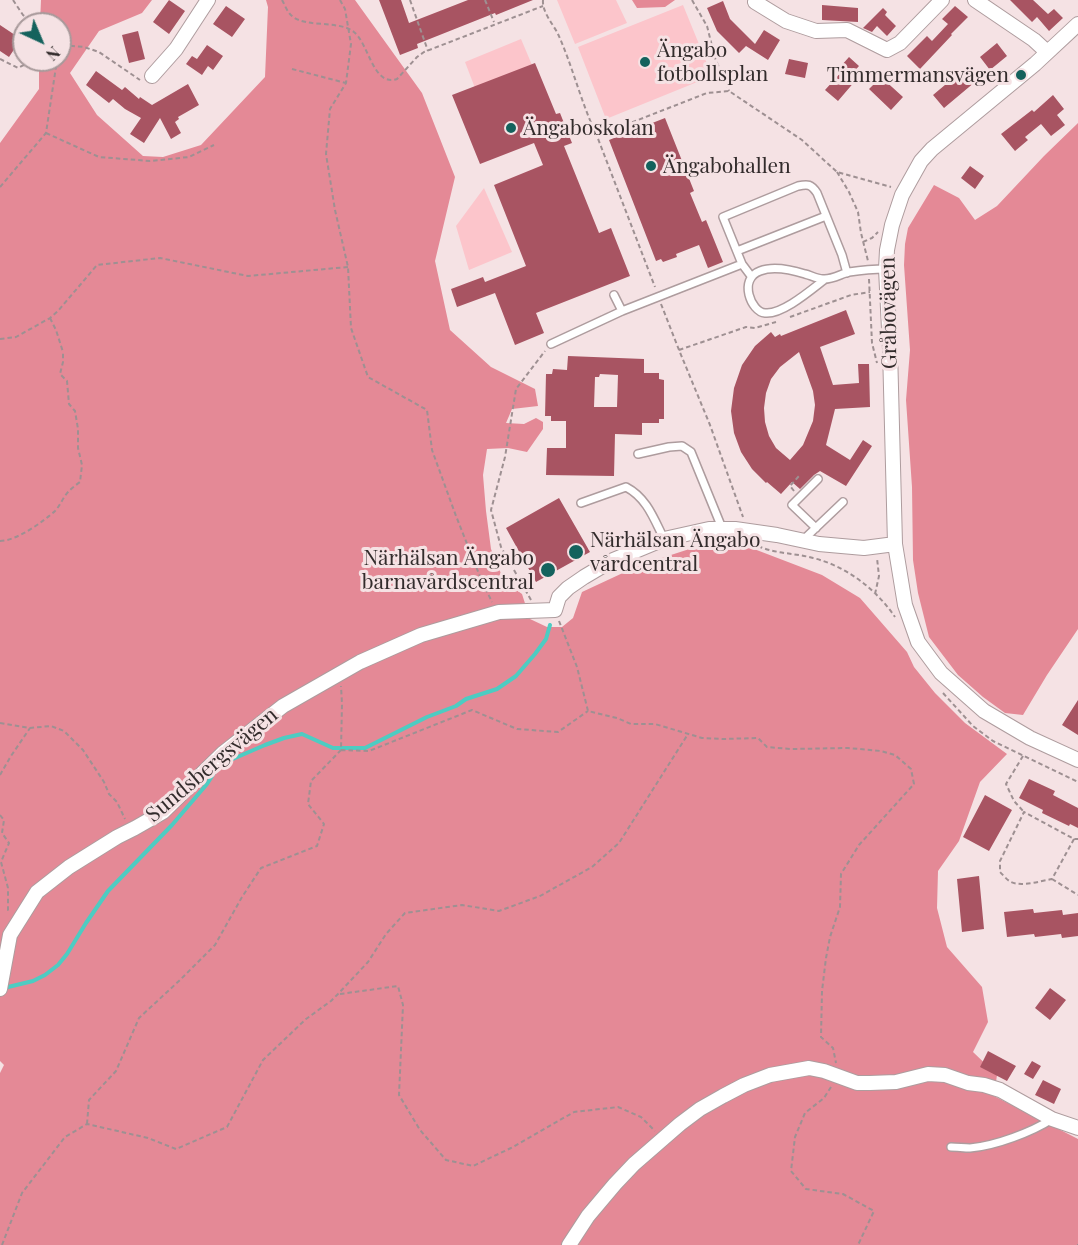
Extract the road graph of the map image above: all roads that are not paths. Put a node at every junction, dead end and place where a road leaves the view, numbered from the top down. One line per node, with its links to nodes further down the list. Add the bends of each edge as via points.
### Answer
1 (208, 0): 7 (street, via 176,49)
2 (942, 0): 4 (street, via 900,43 887,50 847,30 816,31 786,21)
3 (975, 0): 6 (street)
4 (755, 2)
5 (1078, 24): 6 (street, Gråbovägen)
6 (1047, 52): 11 (street, Gråbovägen, via 921,161 902,195 892,225)
7 (146, 78)
8 (826, 216): 9 (lane); 9 (lane, via 812,186 798,186 723,217); 12 (lane)
9 (736, 251): 10 (lane)
10 (742, 264): 13 (lane); 16 (lane)
11 (886, 269): 12 (lane); 26 (street, Gråbovägen)
12 (847, 273): 14 (lane)
13 (751, 276): 14 (lane, via 766,269 793,270); 14 (lane, via 747,286 752,303 765,314 789,306)
14 (824, 280)
15 (614, 295): 16 (lane)
16 (622, 311): 17 (lane)
17 (551, 344)
18 (638, 453): 22 (lane, via 682,446 691,452)
19 (818, 479): 23 (lane, via 792,505)
20 (843, 502): 23 (lane)
21 (581, 503): 24 (lane, via 626,487 646,504)
22 (722, 528): 24 (street, Sundsbergsvägen); 25 (street, Sundsbergsvägen)
23 (816, 528): 25 (lane)
24 (664, 539): 28 (street, Sundsbergsvägen, via 584,577 559,597 555,610 499,612 421,635 360,662 283,706 224,753 163,812 69,867 39,890 10,935)
25 (802, 541): 26 (street, Sundsbergsvägen, via 864,548)
26 (895, 544): 27 (street, Gråbovägen, via 905,605 918,642 941,673 984,711)
27 (1078, 760)
28 (0, 988)
29 (1052, 1119): 30 (street); 31 (lane, via 994,1143); 32 (street, via 1000,1090 945,1075 870,1083 857,1083 809,1068 770,1075 700,1108 663,1139 608,1192)
30 (1078, 1128)
31 (951, 1147)
32 (569, 1245)

